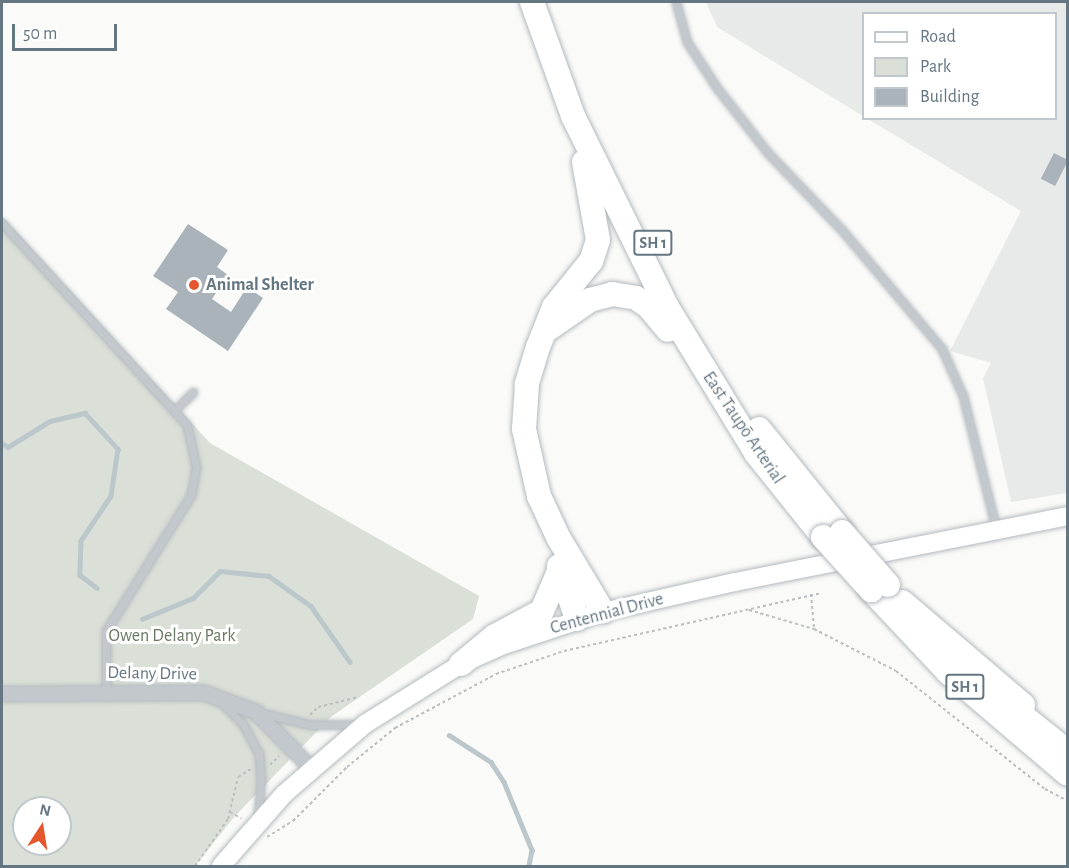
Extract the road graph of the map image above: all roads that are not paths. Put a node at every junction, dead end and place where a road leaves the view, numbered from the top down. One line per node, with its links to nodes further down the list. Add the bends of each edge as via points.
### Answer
1 (532, 2): 4 (highway, East Taupō Arterial / SH 1)
2 (546, 2): 12 (highway, East Taupō Arterial / SH 1, via 588,116 723,376)
3 (676, 2): 11 (lane, via 687,42 717,88 768,153 842,229 942,349 963,396)
4 (573, 116): 6 (highway, via 595,209 598,240 591,261 554,307); 9 (highway, East Taupō Arterial / SH 1, via 667,307)
5 (2, 223): 8 (lane)
6 (545, 331): 9 (highway, via 601,295 636,298 661,319 731,430); 13 (highway, via 527,384 524,429 531,472)
7 (193, 392): 8 (lane)
8 (174, 411): 19 (lane, via 187,425 196,467 191,495 106,631)
9 (756, 453): 12 (highway, East Taupō Arterial / SH 1)
10 (1068, 516): 11 (main road, Centennial Drive)
11 (997, 531): 16 (main road, Centennial Drive)
12 (832, 534): 15 (highway, East Taupō Arterial / SH 1, bridge)
13 (558, 537): 14 (highway, via 556,556); 16 (highway)
14 (561, 569): 17 (highway); 18 (highway, via 542,611 495,636)
15 (887, 592): 24 (highway, via 991,681); 25 (highway, East Taupō Arterial / SH 1, via 980,682); 27 (highway, East Taupō Arterial / SH 1, via 948,672)
16 (603, 612): 17 (main road, Centennial Drive)
17 (577, 619): 18 (main road, Centennial Drive)
18 (461, 664): 23 (main road, Centennial Drive)
19 (106, 691): 20 (street, Delany Drive); 21 (street, Delany Drive)
20 (204, 693): 22 (street, Delany Drive); 28 (lane, via 235,715 252,737 261,769)
21 (2, 694)
22 (256, 712): 23 (lane, via 310,725); 26 (street, Delany Drive)
23 (365, 724): 26 (main road, Centennial Drive)
24 (1068, 738)
25 (1068, 752)
26 (311, 768): 28 (main road, Centennial Drive)
27 (1068, 774)
28 (255, 824): 29 (main road, Centennial Drive)
29 (221, 867)

